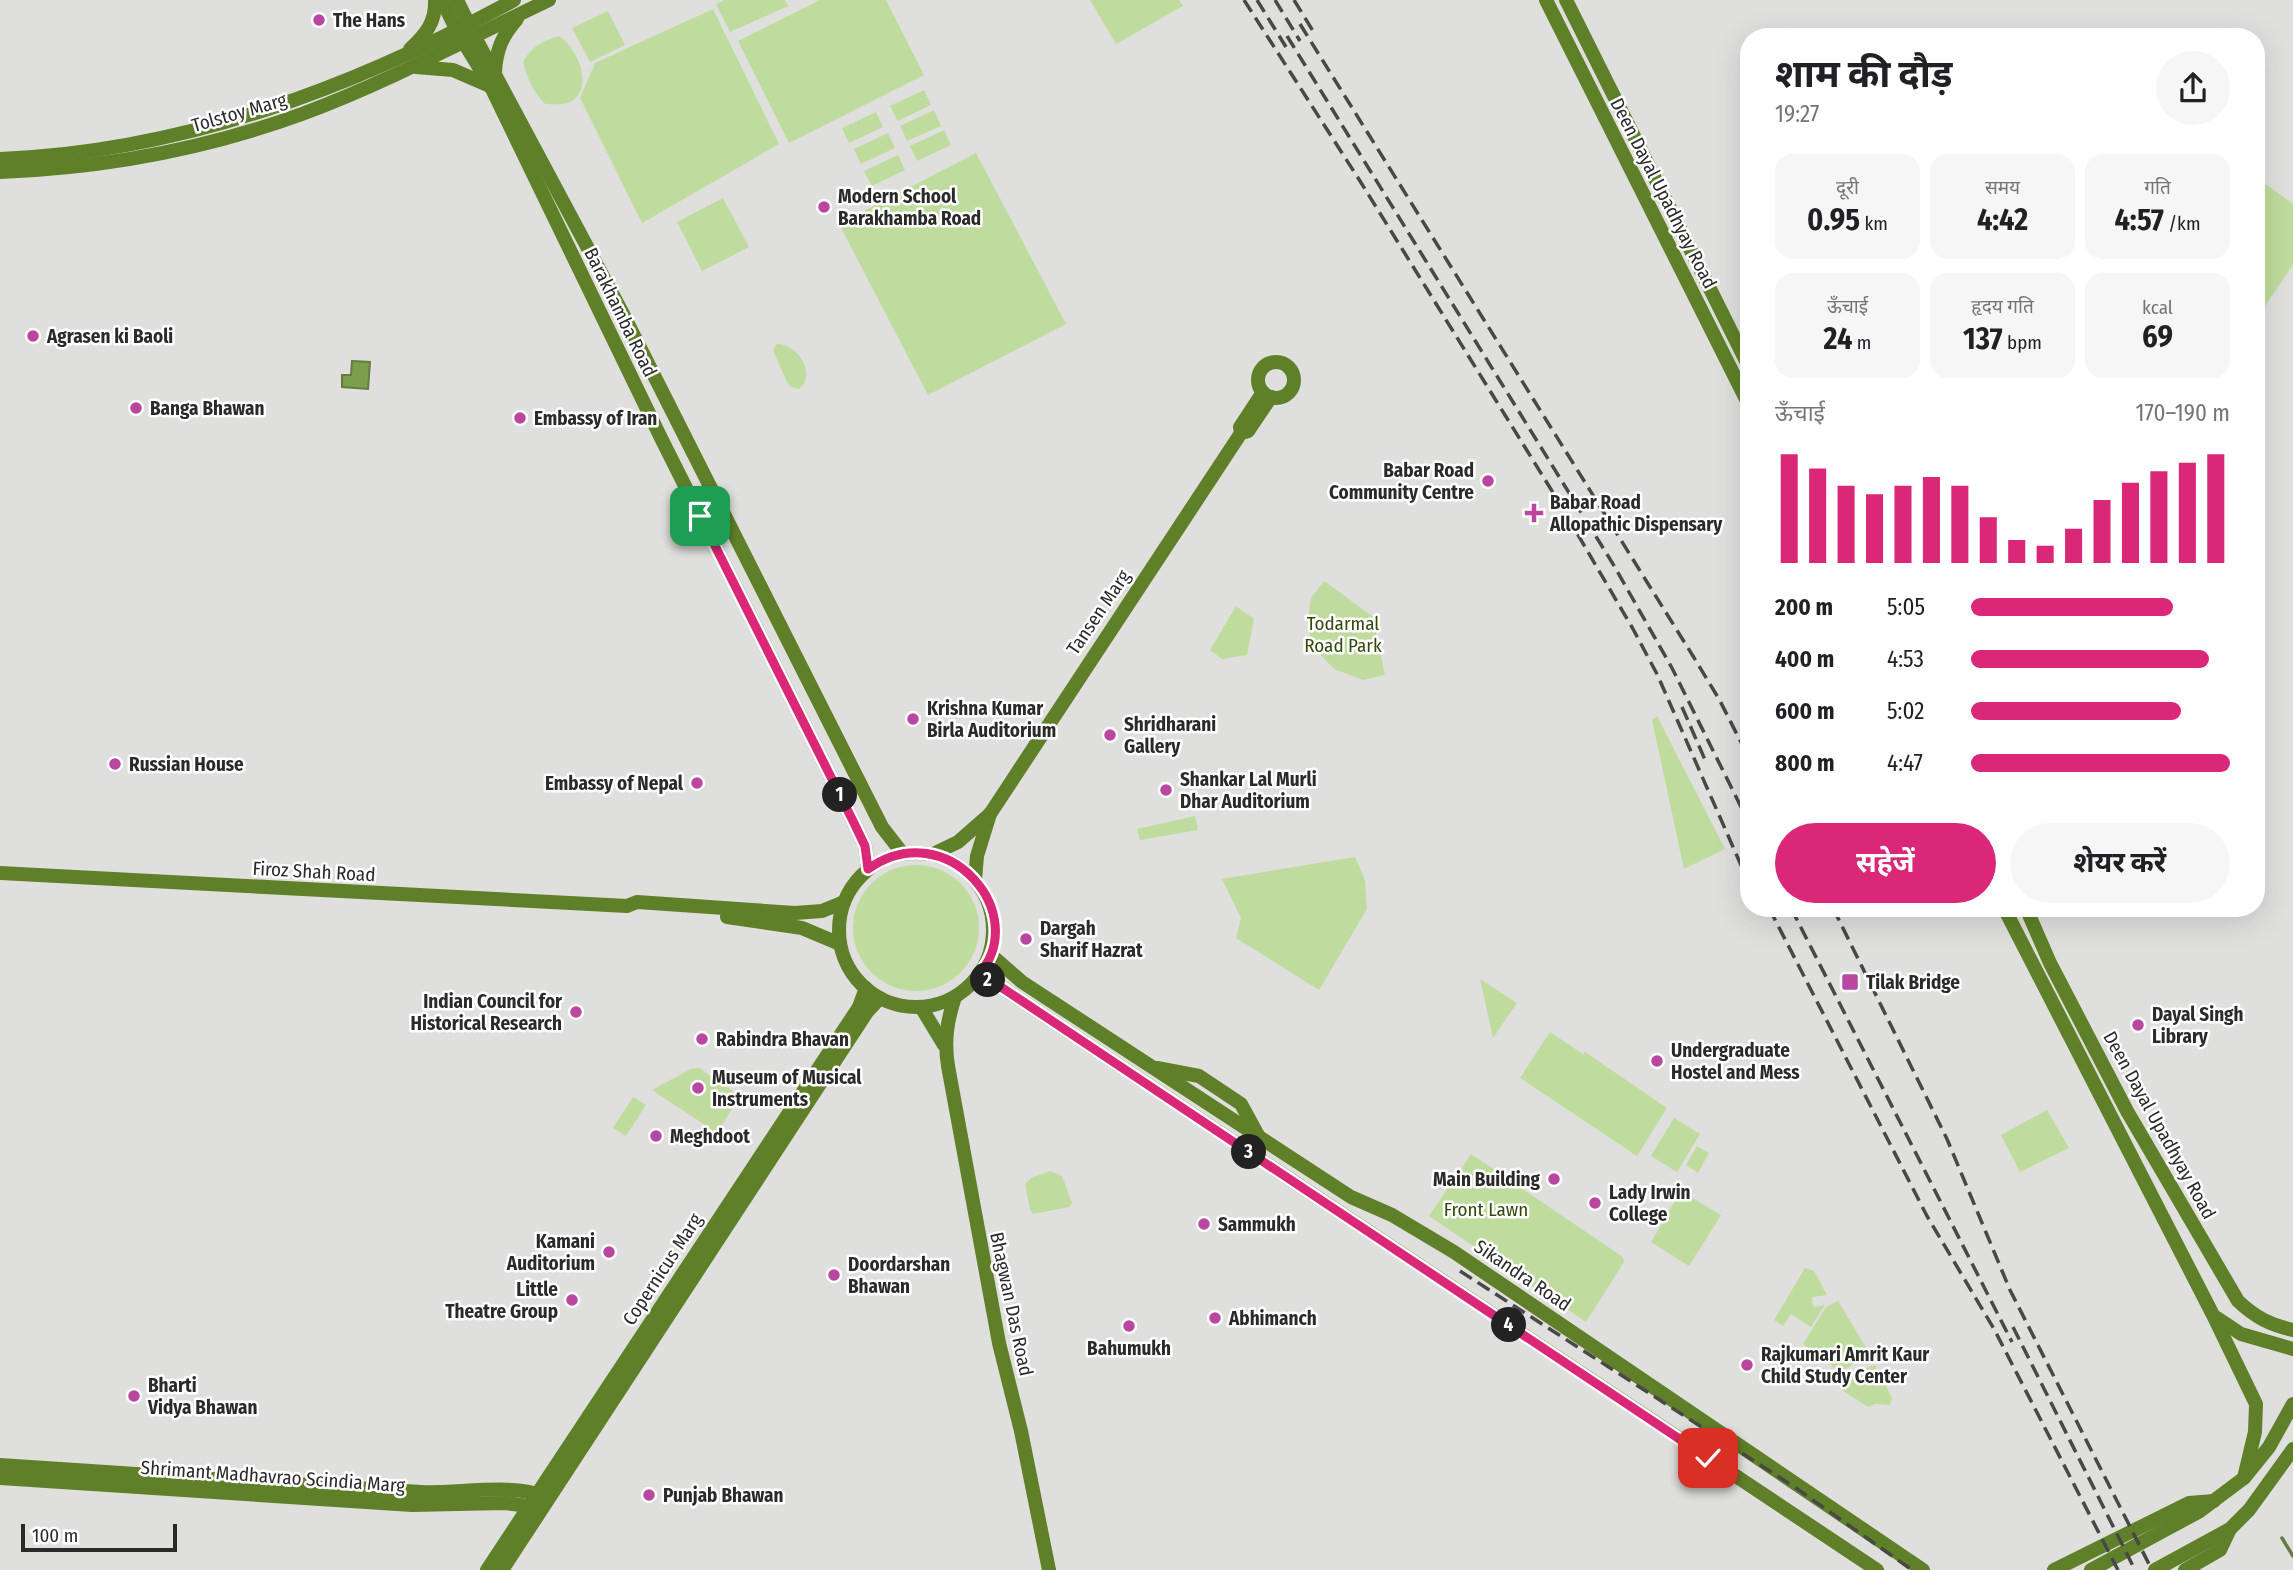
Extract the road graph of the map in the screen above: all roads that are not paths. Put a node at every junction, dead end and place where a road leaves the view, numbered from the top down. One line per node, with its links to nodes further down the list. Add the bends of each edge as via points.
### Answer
1 (435, 0): 9 (main road, via 435,17)
2 (442, 0): 8 (main road, Barakhamba Road)
3 (457, 0): 8 (main road, Barakhamba Road)
4 (549, 0): 7 (main road, Tolstoy Marg)
5 (1546, 0): 14 (main road, Deen Dayal Upadhyay Road)
6 (1566, 0): 13 (main road, Deen Dayal Upadhyay Road)
7 (518, 6): 8 (main road, Tolstoy Marg); 10 (main road, via 500,43)
8 (466, 34): 9 (main road, Tolstoy Marg); 10 (main road, Barakhamba Road)
9 (407, 60): 10 (main road); 11 (main road, Tolstoy Marg, via 210,127 82,152); 12 (main road, Tolstoy Marg, via 305,113 224,139 158,155)
10 (493, 81): 17 (main road, Barakhamba Road, via 622,312 882,827); 19 (main road, Barakhamba Road, via 661,438 865,846)
11 (0, 159)
12 (0, 172)
13 (1740, 349)
14 (1740, 388)
15 (1267, 394): 16 (main road, Tansen Marg, via 1248,431 1241,433)
16 (990, 814): 18 (main road, Tansen Marg, via 958,842); 21 (main road, Tansen Marg)
17 (903, 854): 18 (main road); 19 (main road)
18 (933, 855): 21 (main road, via 956,864)
19 (868, 869): 22 (main road)
20 (0, 873): 23 (main road, Firoz Shah Road)
21 (975, 880): 27 (main road, via 992,915)
22 (844, 902): 23 (main road, Firoz Shah Road, via 822,911 795,913 637,902); 26 (main road)
23 (627, 906): 26 (main road, Firoz Shah Road, via 636,911 795,927)
24 (2009, 917): 34 (main road, Deen Dayal Upadhyay Road)
25 (2030, 917): 35 (main road, Deen Dayal Upadhyay Road, via 2127,1111 2238,1301 2258,1318)
26 (840, 944): 29 (main road, via 849,968)
27 (990, 954): 28 (main road); 45 (main road, Sikandra Road, via 1014,976 1259,1138 1352,1197 1454,1252)
28 (978, 975): 30 (main road); 49 (main road)
29 (866, 988): 31 (main road); 42 (main road, Copernicus Marg, via 859,1007)
30 (955, 997): 32 (main road); 33 (main road, Bhagwan Das Road)
31 (880, 998): 32 (main road); 42 (main road, Copernicus Marg)
32 (921, 1007): 33 (main road, Bhagwan Das Road)
33 (944, 1045): 48 (main road, Bhagwan Das Road, via 999,1343)
34 (2213, 1314): 36 (main road, via 2241,1334); 41 (main road, Deen Dayal Upadhyay Road, via 2256,1404)
35 (2293, 1330)
36 (2293, 1349)
37 (2293, 1404): 41 (main road, via 2269,1447)
38 (2293, 1449): 44 (main road)
39 (0, 1465): 42 (main road, Shrimant Madhavrao Scindia Marg, via 425,1492 507,1491)
40 (0, 1478): 42 (main road, Shrimant Madhavrao Scindia Marg, via 412,1505)
41 (2244, 1478): 43 (main road)
42 (539, 1501): 46 (main road, Copernicus Marg); 47 (main road, Copernicus Marg)
43 (2216, 1501): 52 (main road, via 2189,1503); 53 (main road)
44 (2230, 1529): 54 (main road); 55 (main road, via 2220,1550)
45 (1901, 1555): 50 (main road); 51 (main road, Sikandra Road)
46 (487, 1570)
47 (502, 1570)
48 (1049, 1570)
49 (1877, 1570)
50 (1905, 1570)
51 (1923, 1570)
52 (2054, 1570)
53 (2091, 1570)
54 (2155, 1570)
55 (2185, 1570)

